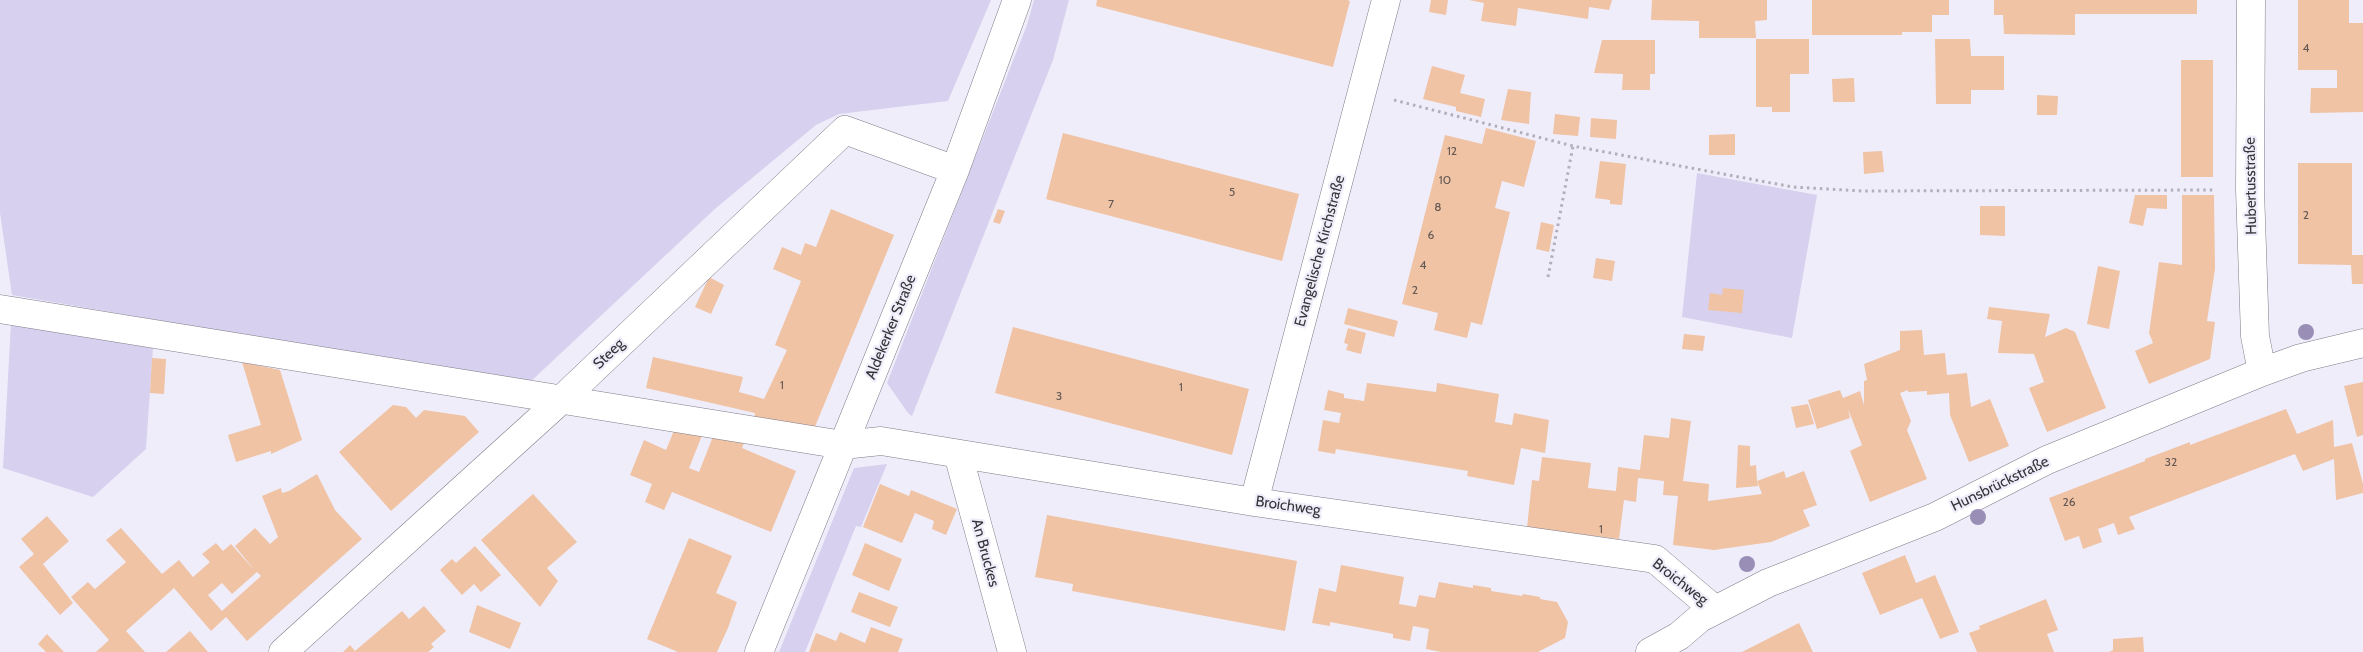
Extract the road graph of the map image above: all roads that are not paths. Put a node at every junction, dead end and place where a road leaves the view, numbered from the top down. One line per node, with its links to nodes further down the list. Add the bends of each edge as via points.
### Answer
1 (1017, 0): 4 (street, Aldekerker Straße)
2 (1386, 0): 11 (street, Evangelische Kirchstraße)
3 (2251, 0): 7 (street, Hubertusstraße, via 2250,190 2255,336)
4 (955, 170): 8 (street, Steeg, via 845,130); 9 (street, Aldekerker Straße)
5 (0, 309): 8 (street, Broichweg)
6 (2363, 343): 7 (street, Hunsbrückstraße, via 2301,358)
7 (2262, 372): 12 (street, Hunsbrückstraße, via 2047,460 1935,517 1780,577)
8 (561, 400): 9 (street, Broichweg); 13 (street, Steeg)
9 (843, 445): 10 (street, Broichweg, via 881,441); 14 (street, Aldekerker Straße)
10 (958, 454): 11 (street, Broichweg); 15 (street, An Bruckes)
11 (1254, 502): 12 (street, Broichweg, via 1656,558)
12 (1715, 610): 16 (street, Hunsbrückstraße)
13 (283, 652)
14 (759, 652)
15 (1012, 652)
16 (1650, 652)

